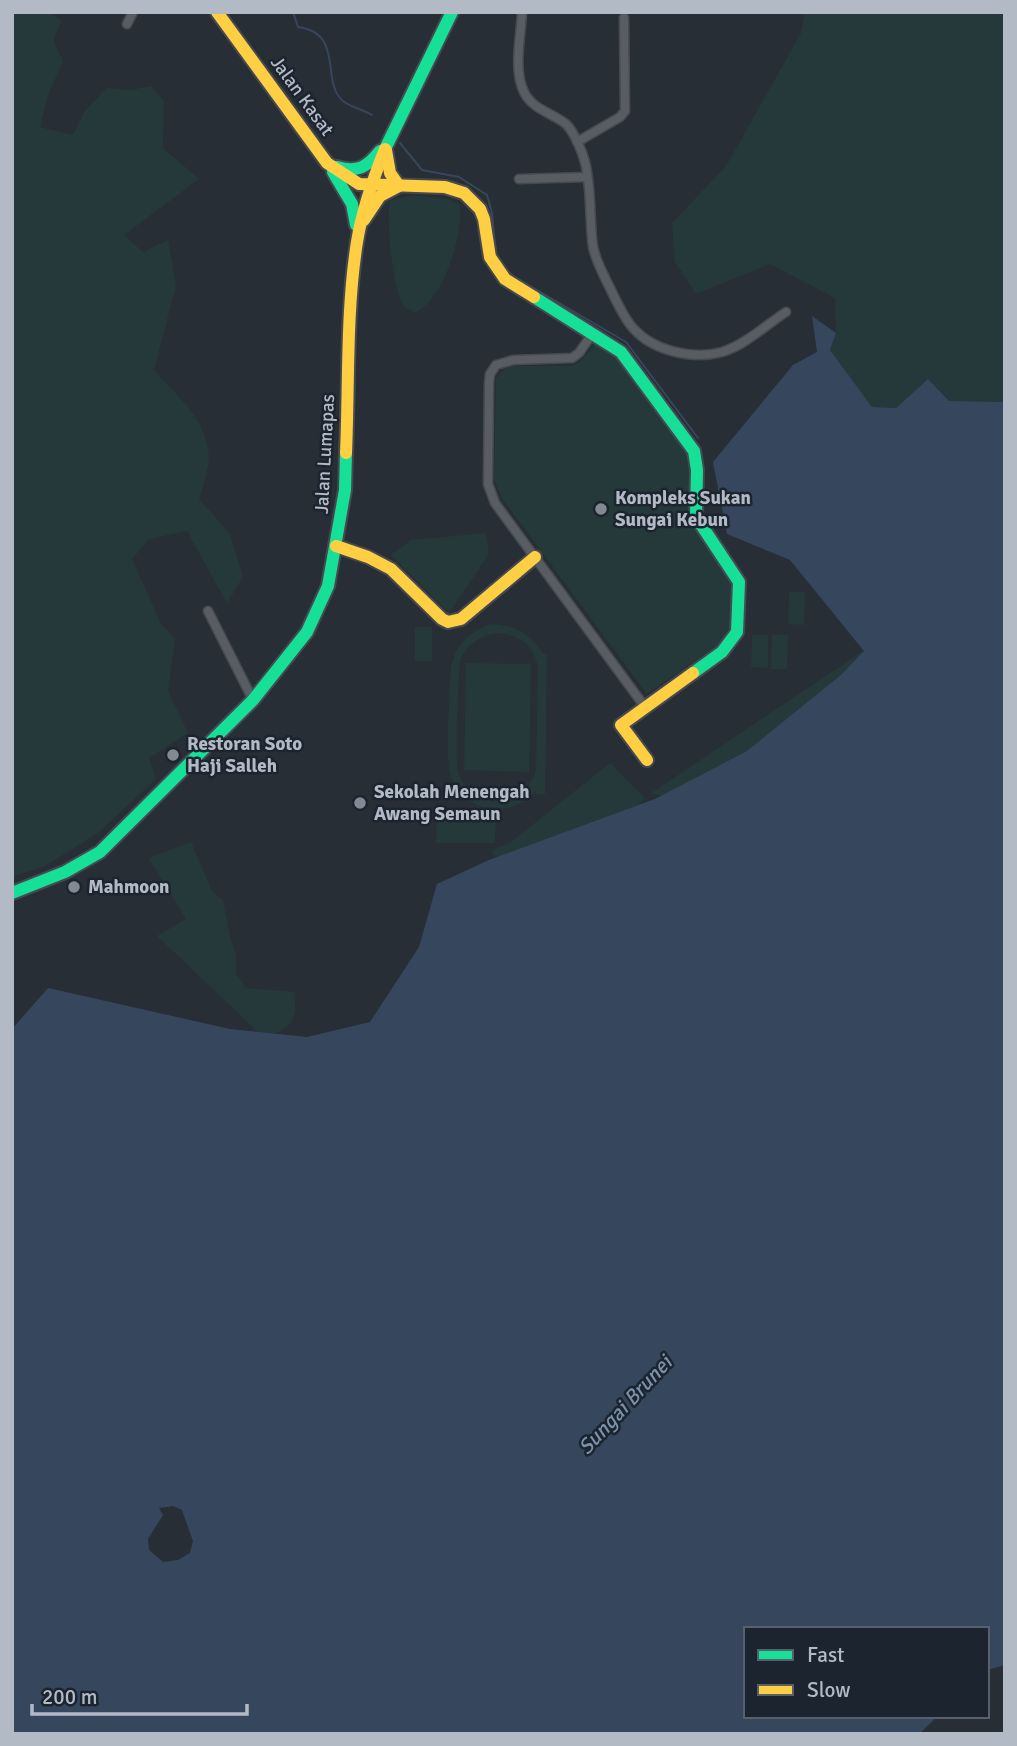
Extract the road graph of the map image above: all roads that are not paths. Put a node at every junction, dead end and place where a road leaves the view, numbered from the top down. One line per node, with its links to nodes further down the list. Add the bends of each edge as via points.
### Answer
1 (133, 12): 6 (street)
2 (216, 12): 9 (main road, Jalan Kasat)
3 (452, 12): 8 (main road, Jalan Lumapas)
4 (522, 12): 7 (street, via 519,69 523,90 533,105 567,125)
5 (624, 18): 7 (street, via 625,111)
6 (127, 24)
7 (577, 142): 10 (street)
8 (385, 146): 9 (main road, via 356,171); 12 (main road, Jalan Lumapas); 13 (main road, via 390,173)
9 (327, 163): 12 (main road, Jalan Kasat, via 353,181); 14 (main road, via 348,194)
10 (587, 177): 11 (street); 15 (street, via 599,265 632,328 655,345 678,352 723,352)
11 (519, 179)
12 (370, 185): 13 (main road); 14 (main road, Jalan Lumapas)
13 (400, 186): 14 (main road, via 380,196); 16 (main road, via 445,187 464,193 484,219 490,257 505,279)
14 (358, 231): 17 (main road, Jalan Lumapas, via 345,490)
15 (786, 313)
16 (592, 334): 18 (street, via 572,358 504,361 490,374 488,484); 21 (main road, via 631,363 689,441 696,461 696,517 739,582 737,632 728,646)
17 (336, 546): 18 (main road, via 391,569 448,622 461,619); 20 (main road, Jalan Lumapas, via 328,586 307,632)
18 (535, 557): 21 (street)
19 (208, 611): 20 (street)
20 (254, 700): 23 (main road, Jalan Lumapas)
21 (645, 707): 22 (main road, via 621,724)
22 (647, 760)
23 (84, 863): 24 (main road, Jalan Lumapas); 25 (main road, Jalan Lumapas)
24 (12, 887)
25 (12, 892)

